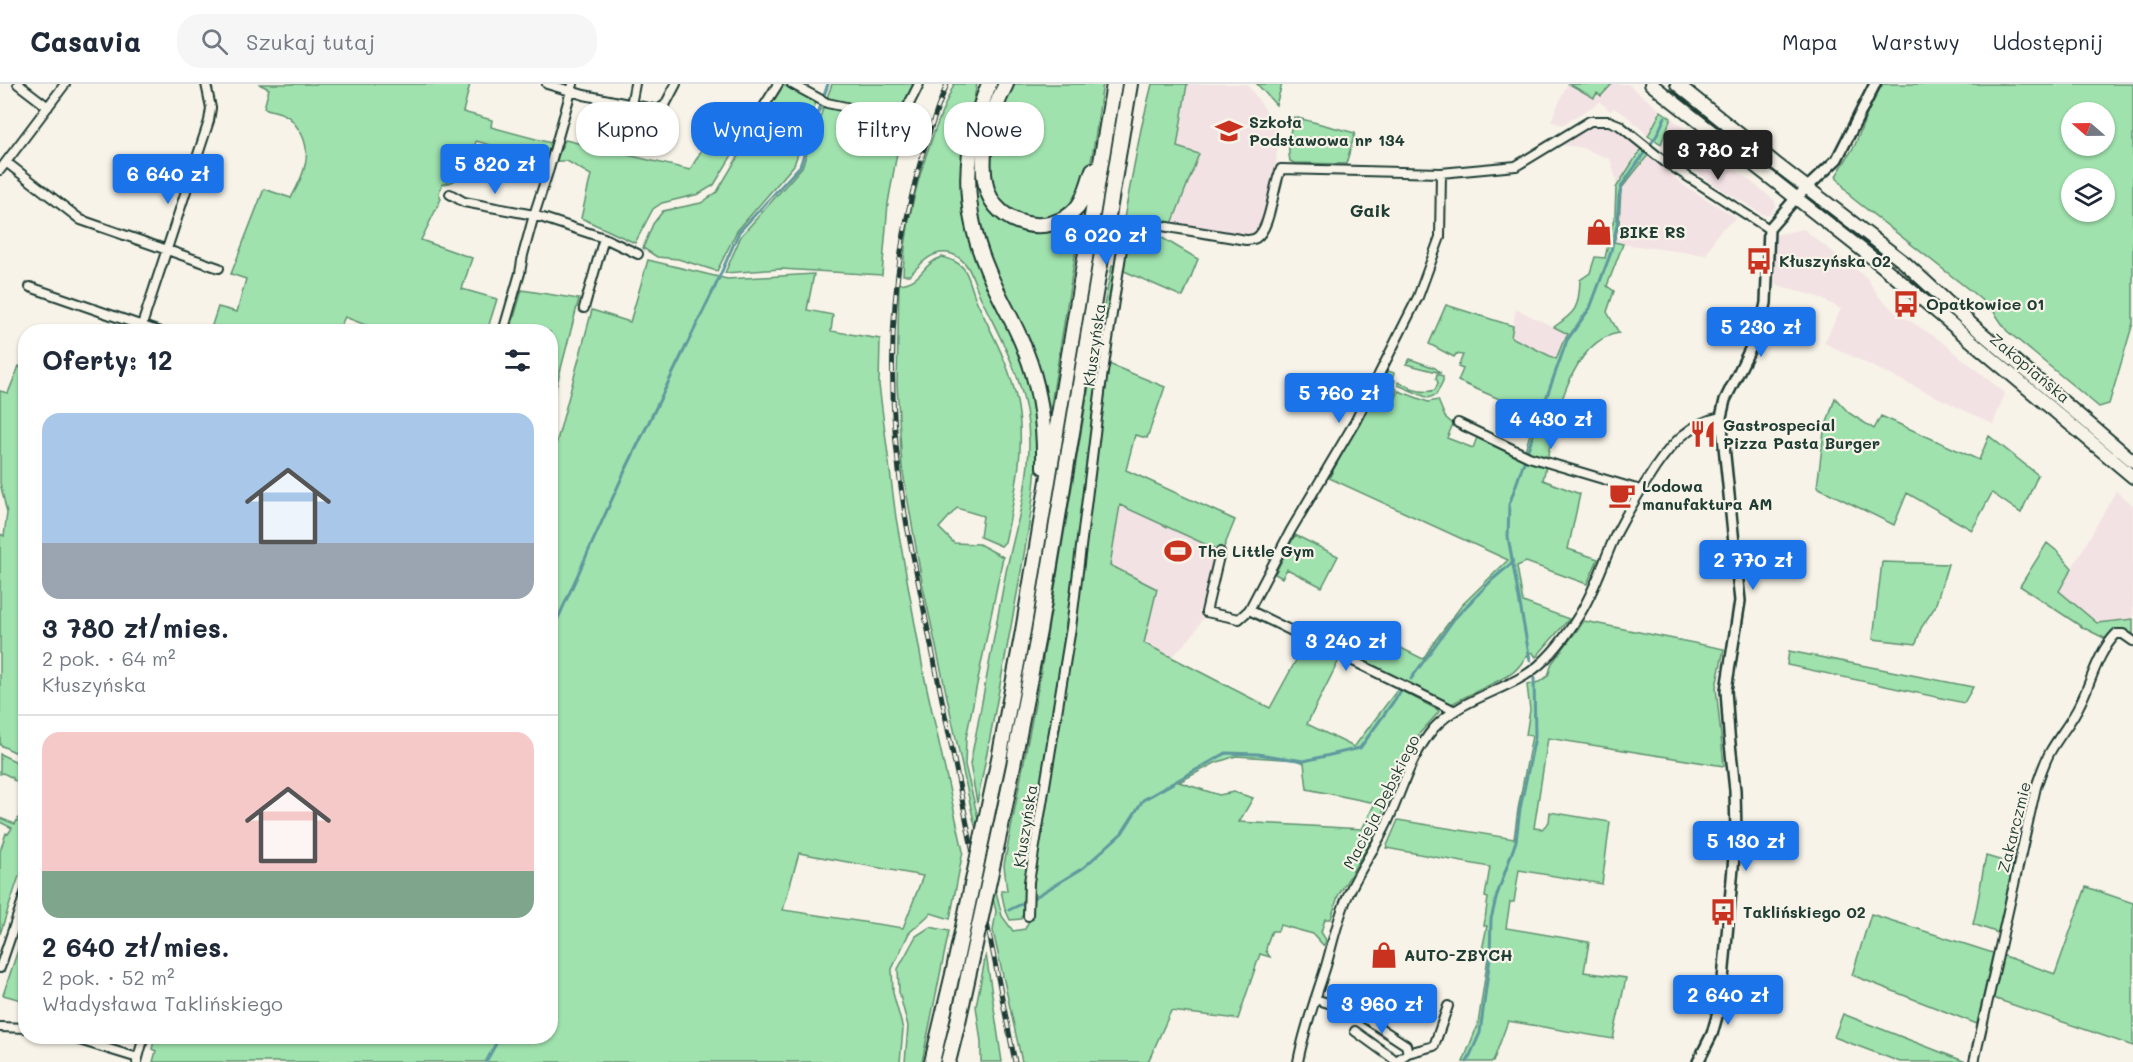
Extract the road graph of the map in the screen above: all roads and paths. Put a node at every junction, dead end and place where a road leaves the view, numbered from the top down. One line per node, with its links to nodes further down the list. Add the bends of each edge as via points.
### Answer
1 (18, 84): 23 (street)
2 (65, 84): 23 (street)
3 (206, 84): 37 (street, via 211,108 209,121)
4 (547, 84): 18 (street)
5 (635, 84): 20 (street)
6 (676, 84): 21 (street)
7 (778, 84): 22 (street)
8 (792, 84): 9 (street, via 827,104 890,122 905,112)
9 (920, 84)
10 (989, 84): 50 (highway, via 971,141 969,199 980,252 1023,343 1036,387 1043,427)
11 (1006, 84): 25 (highway, via 989,129 984,173 994,204 1017,222 1045,225 1064,219 1077,207 1086,192)
12 (1114, 84): 25 (highway)
13 (1130, 84): 24 (highway)
14 (1134, 84): 24 (highway)
15 (1651, 84): 33 (highway, Zakopiańska)
16 (1677, 84): 31 (highway, Zakopiańska)
17 (1875, 84): 31 (street, via 1841,155)
18 (572, 88): 19 (street); 28 (street)
19 (621, 102)
20 (632, 102)
21 (667, 102)
22 (767, 102)
23 (48, 107): 27 (street)
24 (1125, 111): 69 (highway, bridge, via 1040,621 1003,817)
25 (1108, 119): 50 (highway)
26 (488, 151): 28 (street)
27 (6, 162): 29 (street); 37 (street, via 81,220)
28 (549, 169): 34 (street)
29 (0, 170)
30 (1441, 172): 35 (street, Kłuszyńska, via 1516,166 1590,121 1609,121); 52 (street, via 1440,237 1418,297 1355,422); 56 (street, Kłuszyńska, via 1281,169 1267,221 1256,239 1135,222 1128,228 1101,385 1071,628 1029,882)
31 (1808, 188): 33 (street); 47 (highway, Zakopiańska, via 1913,269 1959,314)
32 (450, 194): 34 (street, via 465,202)
33 (1795, 199): 35 (street); 48 (highway, Zakopiańska, via 1902,282)
34 (534, 215): 36 (street); 44 (street)
35 (1769, 229): 45 (street, via 1762,321)
36 (604, 238): 38 (street); 41 (street)
37 (167, 251): 39 (street); 43 (street)
38 (638, 254)
39 (219, 268)
40 (30, 287): 42 (street)
41 (584, 308)
42 (139, 324)
43 (142, 324)
44 (504, 324)
45 (1720, 417): 49 (street, Macieja Dębskiego, via 1686,431); 72 (street, via 1740,601 1726,690 1736,834 1720,1002 1712,1034)
46 (1458, 423): 49 (street, via 1529,457)
47 (2133, 461)
48 (2133, 477)
49 (1640, 490): 54 (street, Macieja Dębskiego, via 1579,616 1557,645 1522,678)
50 (1043, 509): 68 (highway, bridge, via 1000,754)
51 (1220, 552): 52 (street, via 1206,612 1239,619)
52 (1249, 610): 54 (street)
53 (2133, 641): 73 (street, Zakarczmie, via 2116,634 2108,642 2080,704 2041,773)
54 (1455, 711): 58 (street, Macieja Dębskiego, via 1435,728 1413,760 1387,823 1346,900)
55 (18, 915): 57 (street)
56 (1028, 916)
57 (0, 968)
58 (1315, 999): 65 (street, via 1354,1011 1406,1045); 70 (street, Macieja Dębskiego)
59 (1448, 1006): 65 (street, via 1434,1046)
60 (0, 1027): 61 (street)
61 (18, 1028)
62 (1355, 1031): 67 (street)
63 (90, 1044): 66 (street)
64 (142, 1044): 66 (street)
65 (1408, 1053): 67 (street)
66 (138, 1060)
67 (1398, 1060): 71 (street)
68 (932, 1062)
69 (948, 1062)
70 (1298, 1062)
71 (1386, 1062)
72 (1698, 1062)
73 (1974, 1062)

